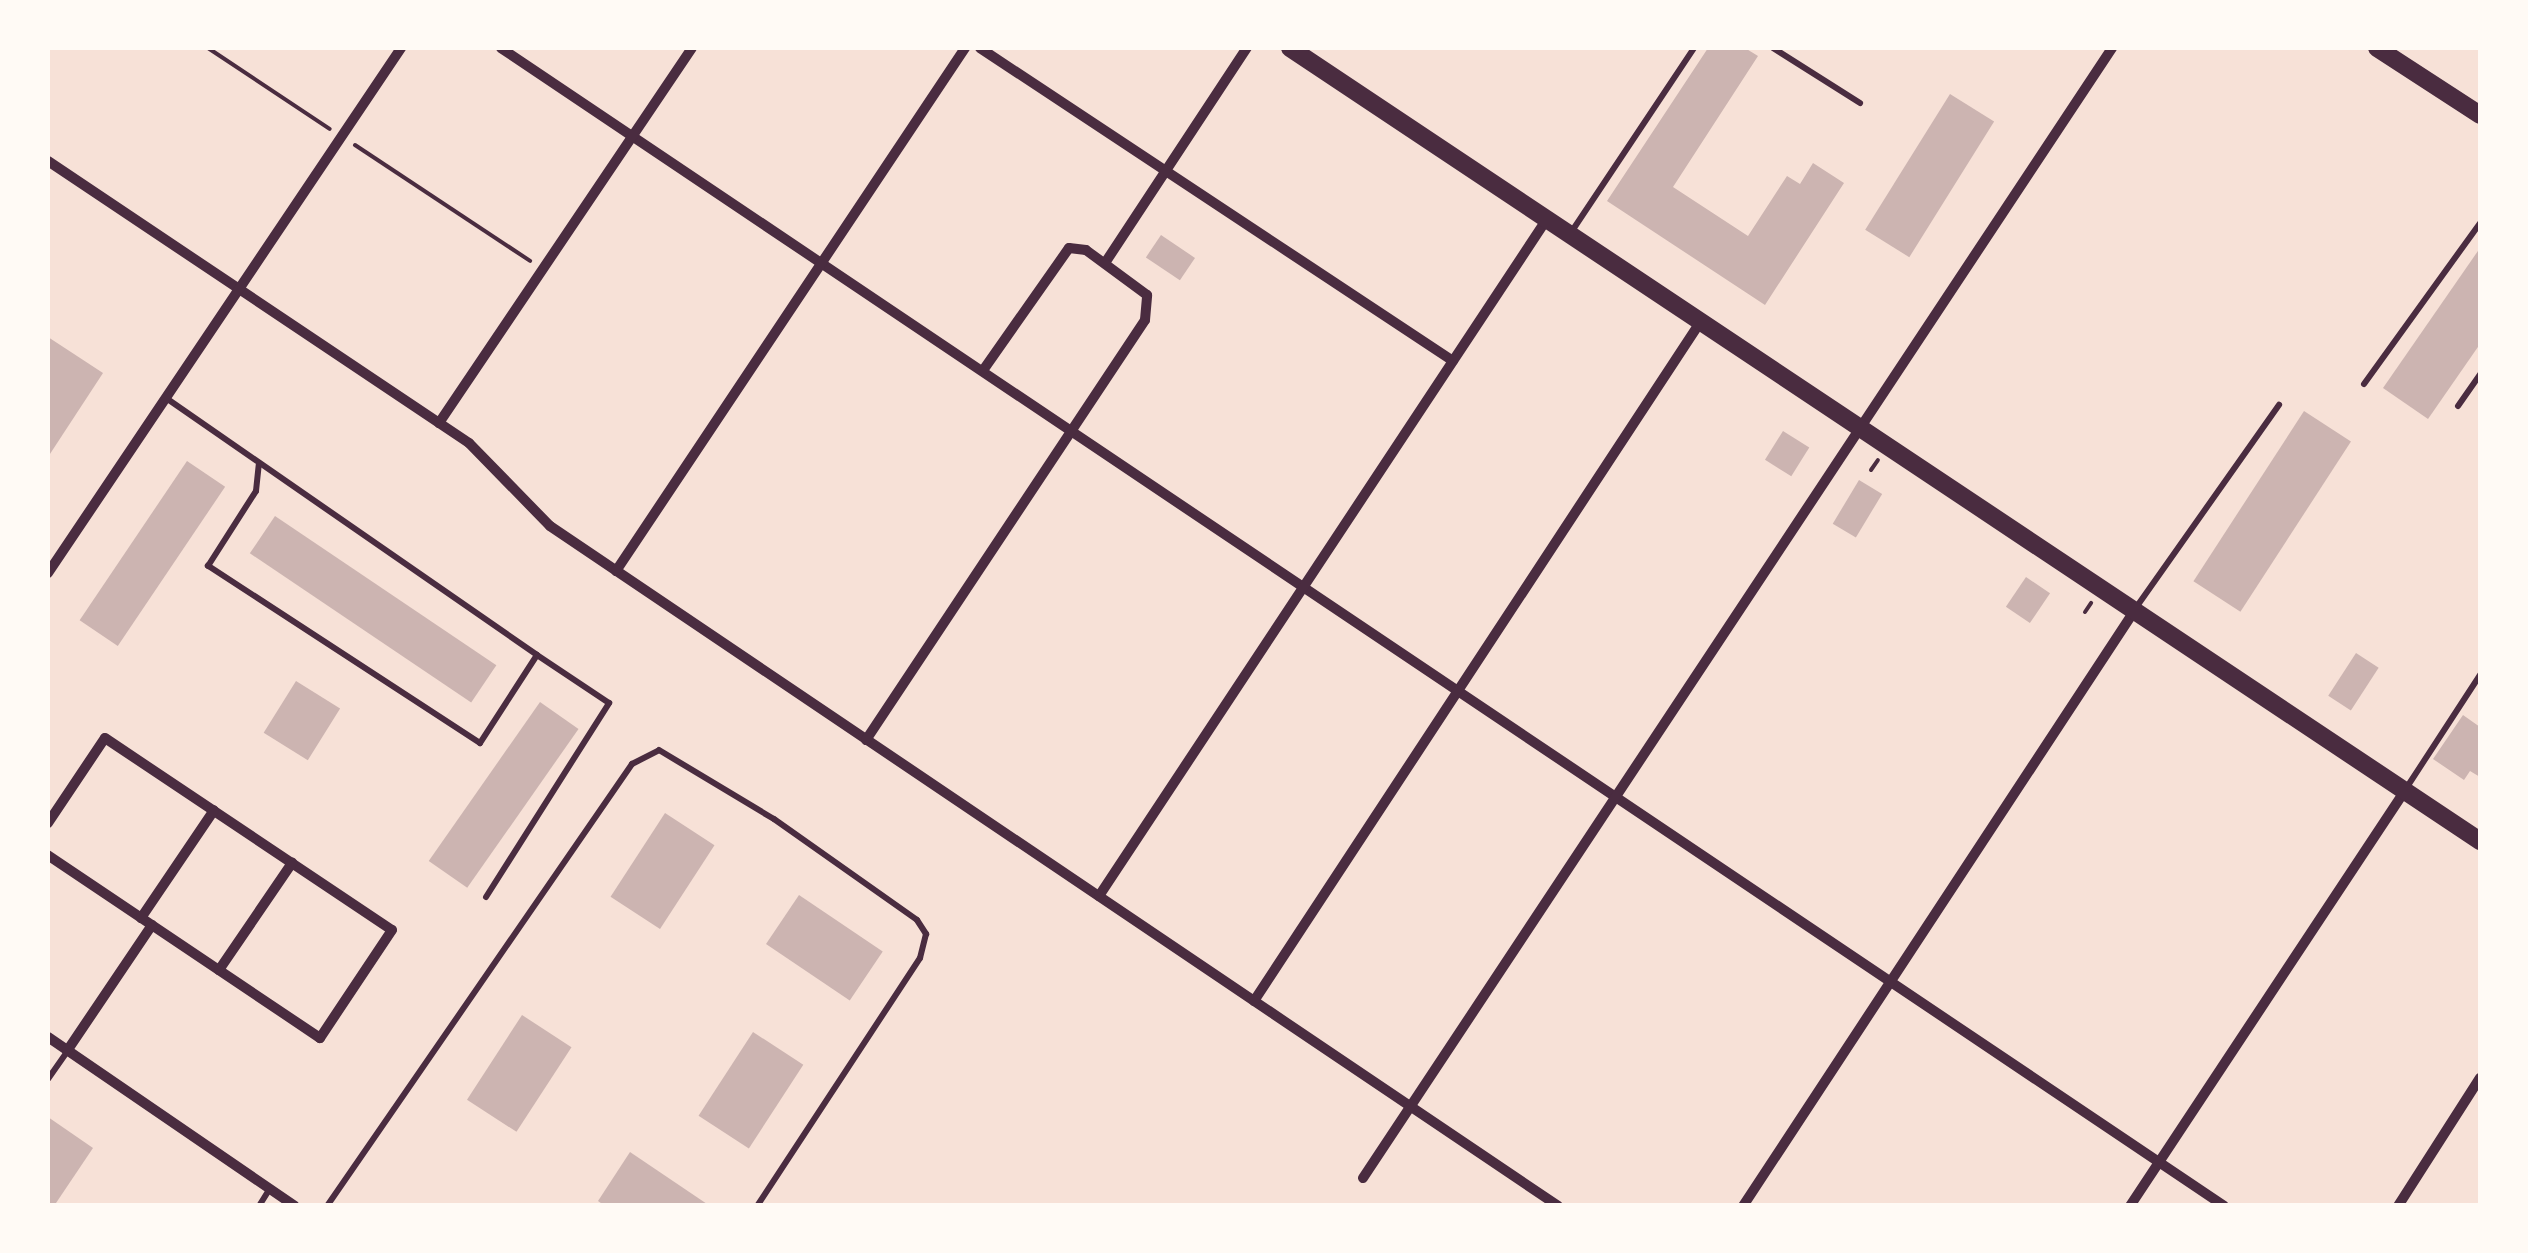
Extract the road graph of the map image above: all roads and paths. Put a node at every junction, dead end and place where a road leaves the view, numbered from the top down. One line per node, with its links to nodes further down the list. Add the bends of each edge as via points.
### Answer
1 (208, 48): 15 (path)
2 (401, 48): 17 (street)
3 (501, 48): 16 (street)
4 (692, 48): 16 (street)
5 (965, 48): 23 (street)
6 (980, 48): 19 (street)
7 (1246, 48): 19 (street)
8 (1290, 48): 20 (street)
9 (1694, 48): 22 (lane)
10 (1773, 48): 13 (lane)
11 (2112, 48): 36 (street)
12 (2377, 48): 14 (street)
13 (1860, 103)
14 (2480, 116)
15 (328, 128)
16 (634, 135): 23 (street); 25 (street)
17 (342, 137): 25 (path); 26 (street)
18 (48, 162): 26 (street)
19 (1166, 170): 24 (street); 28 (street)
20 (1548, 219): 22 (street); 28 (street)
21 (2480, 223): 31 (lane)
22 (1570, 234): 27 (street)
23 (824, 260): 29 (street); 39 (street)
24 (1105, 263): 29 (street, via 1079,247 1062,252); 37 (street, via 1145,292 1149,312)
25 (543, 269): 35 (street)
26 (240, 290): 32 (street); 35 (street)
27 (1701, 321): 36 (street); 45 (street)
28 (1452, 361): 41 (street)
29 (984, 368): 37 (street)
30 (2480, 374): 34 (lane)
31 (2364, 384)
32 (166, 398): 38 (lane); 40 (street)
33 (2279, 406): 42 (lane)
34 (2458, 406)
35 (439, 423): 39 (street, via 485,456 538,517)
36 (1857, 425): 42 (street); 48 (street)
37 (1072, 429): 41 (street); 46 (street)
38 (259, 463): 43 (lane); 43 (lane, via 256,491 208,566 480,743)
39 (616, 571): 46 (street)
40 (48, 572)
41 (1302, 584): 45 (street); 54 (street)
42 (2135, 610): 47 (street); 59 (street)
43 (537, 655): 55 (lane, via 609,703)
44 (2480, 675): 47 (lane)
45 (1458, 689): 48 (street); 60 (street)
46 (866, 740): 54 (street)
47 (2405, 791): 51 (street); 66 (street)
48 (1612, 793): 59 (street); 65 (street)
49 (214, 810): 50 (street, via 105,738); 53 (street); 56 (street)
50 (48, 823)
51 (2480, 841)
52 (48, 855): 56 (street)
53 (292, 863): 58 (street); 58 (street, via 392,930 320,1038)
54 (1099, 896): 60 (street)
55 (486, 897)
56 (141, 918): 57 (street)
57 (152, 925): 58 (street); 62 (street)
58 (219, 970)
59 (1890, 981): 66 (street); 74 (street)
60 (1254, 1001): 65 (street)
61 (48, 1038): 62 (street)
62 (67, 1051): 64 (lane); 68 (street)
63 (2480, 1078): 77 (street)
64 (48, 1079)
65 (1406, 1104): 67 (street); 73 (street)
66 (2159, 1162): 75 (street); 76 (street)
67 (1363, 1178)
68 (270, 1189): 69 (street); 70 (lane)
69 (294, 1205)
70 (259, 1206)
71 (327, 1206): 72 (lane, via 632,764 659,750 774,818 917,920 926,934 920,958)
72 (757, 1206)
73 (1558, 1206)
74 (1743, 1206)
75 (2130, 1206)
76 (2224, 1206)
77 (2398, 1206)

